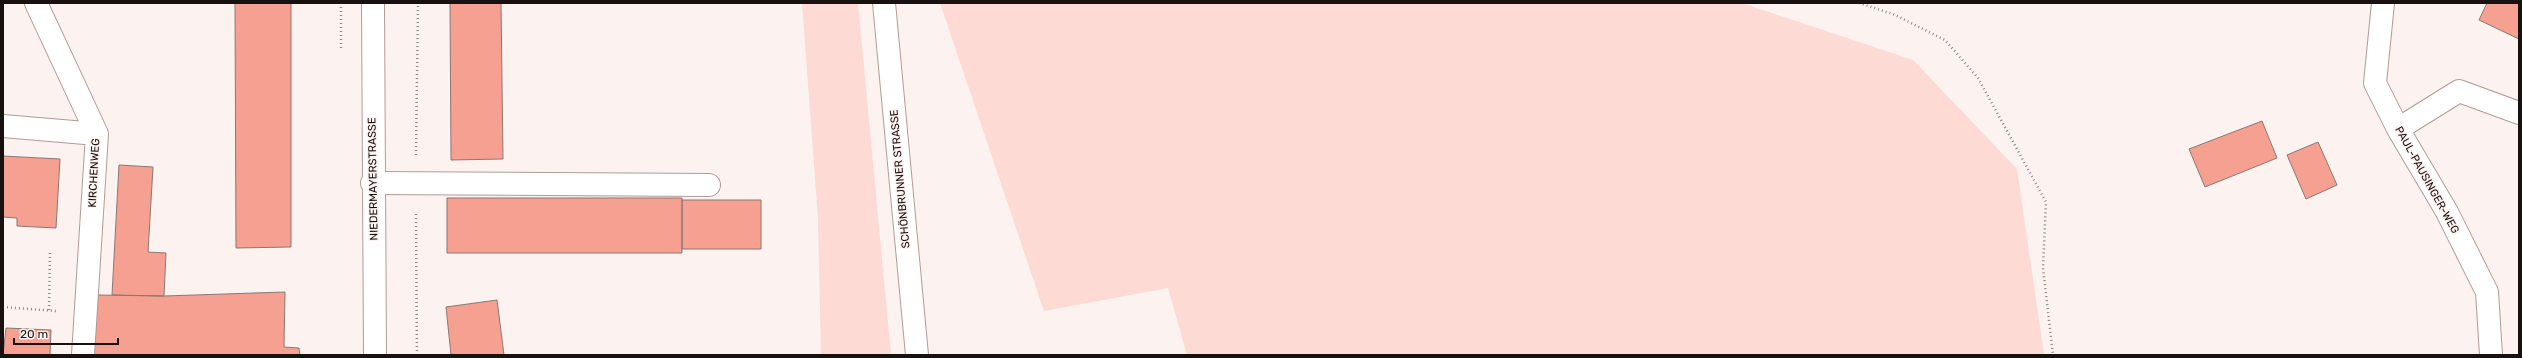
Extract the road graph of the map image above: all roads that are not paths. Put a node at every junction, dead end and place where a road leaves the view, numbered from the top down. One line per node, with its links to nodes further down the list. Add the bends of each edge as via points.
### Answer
1 (36, 3): 8 (street, KIRCHENWEG)
2 (373, 3): 9 (street, NIEDERMAYERSTRASSE)
3 (884, 3): 13 (street, SCHÖNBRUNNER STRASSE)
4 (2383, 3): 7 (street, PAUL-PAUSINGER-WEG, via 2375,83)
5 (2519, 113): 7 (street, via 2459,91)
6 (3, 126): 8 (street)
7 (2398, 129): 14 (street, PAUL-PAUSINGER-WEG, via 2447,212 2487,292)
8 (97, 134): 11 (street, KIRCHENWEG)
9 (372, 184): 10 (street); 12 (street, NIEDERMAYERSTRASSE)
10 (708, 185)
11 (83, 355)
12 (374, 355)
13 (917, 355)
14 (2491, 355)

